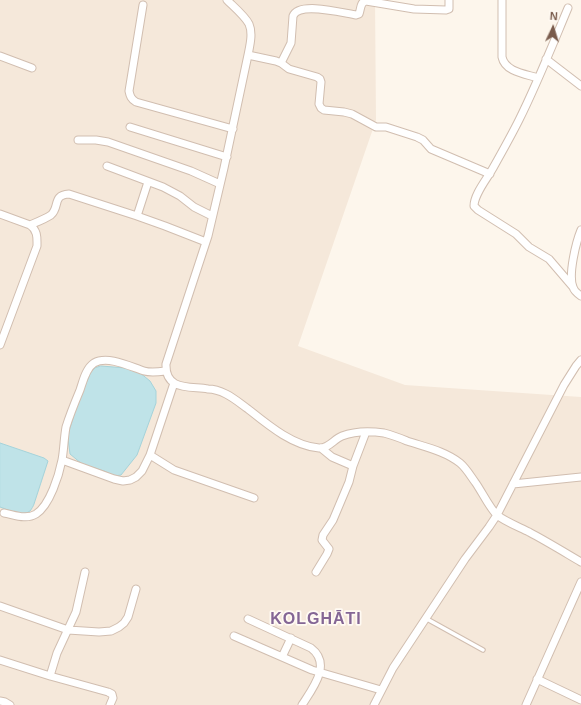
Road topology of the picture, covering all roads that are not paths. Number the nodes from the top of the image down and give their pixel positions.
1 (227, 0) edge
2 (449, 0) edge
3 (502, 0) edge
4 (372, 1) edge
5 (143, 5) dead end
6 (568, 8) dead end
7 (0, 56) edge
8 (248, 56) junction
9 (546, 59) junction
10 (281, 63) junction
11 (32, 68) dead end
12 (538, 78) junction
13 (581, 86) edge
14 (130, 127) dead end
15 (233, 129) junction
16 (78, 140) dead end
17 (227, 157) junction
18 (107, 166) dead end
19 (490, 174) junction
20 (148, 182) junction
21 (220, 184) junction
22 (0, 214) edge
23 (136, 216) junction
24 (212, 216) junction
25 (30, 225) junction
26 (581, 230) edge
27 (206, 242) junction
28 (573, 287) junction
29 (581, 296) edge
30 (0, 345) edge
31 (581, 360) edge
32 (166, 371) junction
33 (174, 383) junction
34 (366, 432) junction
35 (321, 448) junction
36 (150, 455) junction
37 (62, 460) junction
38 (353, 466) junction
39 (581, 476) edge
40 (512, 484) junction
41 (254, 498) dead end
42 (4, 513) dead end
43 (497, 515) junction
44 (581, 562) edge
45 (85, 572) dead end
46 (316, 572) dead end
47 (581, 582) edge
48 (136, 589) dead end
49 (0, 606) edge
50 (248, 619) dead end
51 (427, 619) junction
52 (68, 630) junction
53 (234, 636) dead end
54 (291, 638) junction
55 (483, 650) dead end
56 (282, 657) junction
57 (0, 660) edge
58 (320, 673) junction
59 (50, 676) junction
60 (537, 679) junction
61 (381, 690) junction
62 (581, 700) edge
63 (0, 701) edge
64 (10, 705) edge
65 (110, 705) edge
66 (302, 705) edge
67 (374, 705) edge
68 (526, 705) edge

1 - 8 street
2 - 4 street
3 - 12 street
4 - 10 street
5 - 15 street
6 - 9 street
7 - 11 street
8 - 10 street
8 - 15 street
9 - 12 street
9 - 13 street
10 - 19 street
12 - 19 street
14 - 17 street
15 - 17 street
16 - 21 street
17 - 21 street
18 - 20 street
19 - 28 street
20 - 23 street
20 - 24 street
21 - 24 street
22 - 25 street
23 - 25 street
23 - 27 street
24 - 27 street
25 - 30 street
26 - 28 street
27 - 32 street
28 - 29 street
31 - 40 street
32 - 33 street
32 - 37 street
33 - 35 street
33 - 36 street
34 - 35 street
34 - 38 street
34 - 43 street
35 - 38 street
36 - 37 street
36 - 41 street
37 - 42 street
38 - 46 street
39 - 40 street
40 - 43 street
43 - 44 street
43 - 51 street
45 - 52 street
47 - 60 street
48 - 52 street
49 - 52 street
50 - 54 street
51 - 55 lane
51 - 61 street
52 - 59 street
53 - 56 street
54 - 56 street
54 - 58 street
56 - 58 street
57 - 59 street
58 - 61 street
58 - 66 street
59 - 65 street
60 - 62 street
60 - 68 street
61 - 67 street
63 - 64 street

